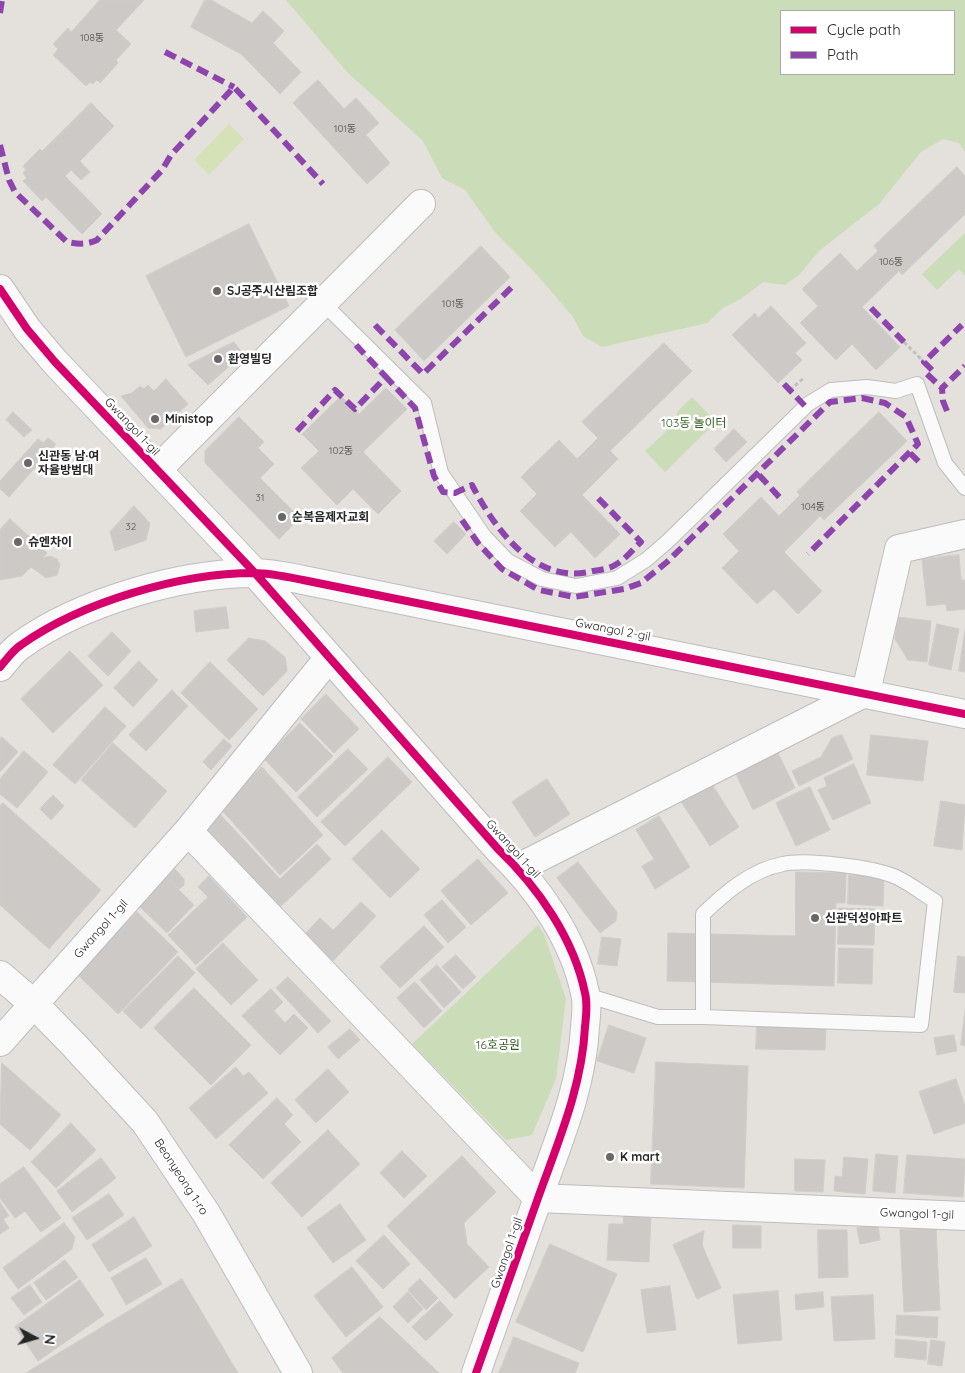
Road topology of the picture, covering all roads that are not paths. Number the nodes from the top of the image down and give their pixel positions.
1 (421, 204) dead end
2 (0, 289) edge
3 (324, 304) junction
4 (157, 470) junction
5 (965, 488) edge
6 (965, 534) edge
7 (255, 573) junction
8 (328, 659) junction
9 (0, 667) edge
10 (866, 692) junction
11 (965, 714) edge
12 (188, 831) junction
13 (518, 868) junction
14 (0, 975) edge
15 (586, 995) junction
16 (34, 1004) junction
17 (703, 1016) junction
18 (0, 1042) edge
19 (538, 1198) junction
20 (965, 1216) edge
21 (298, 1373) edge
22 (476, 1373) edge

1 - 3 street, Gwangol 1-gil
2 - 4 street, Gwangol 1-gil
3 - 4 street, Gwangol 1-gil
3 - 5 lane
4 - 7 street, Gwangol 1-gil
6 - 10 street
7 - 8 street, Gwangol 1-gil
7 - 9 street
7 - 10 street, Gwangol 2-gil
8 - 12 street, Gwangol 1-gil
8 - 13 street, Gwangol 1-gil
10 - 11 street, Gwangol 2-gil
10 - 13 street, Gwangol 1-gil
12 - 16 street, Gwangol 1-gil
12 - 19 street
13 - 15 street, Gwangol 1-gil
14 - 16 street, Beonyeong 1-ro
15 - 17 lane
15 - 19 street, Gwangol 1-gil
16 - 18 street
16 - 21 street, Beonyeong 1-ro
17 - 17 lane
19 - 20 street, Gwangol 1-gil
19 - 22 street, Gwangol 1-gil

